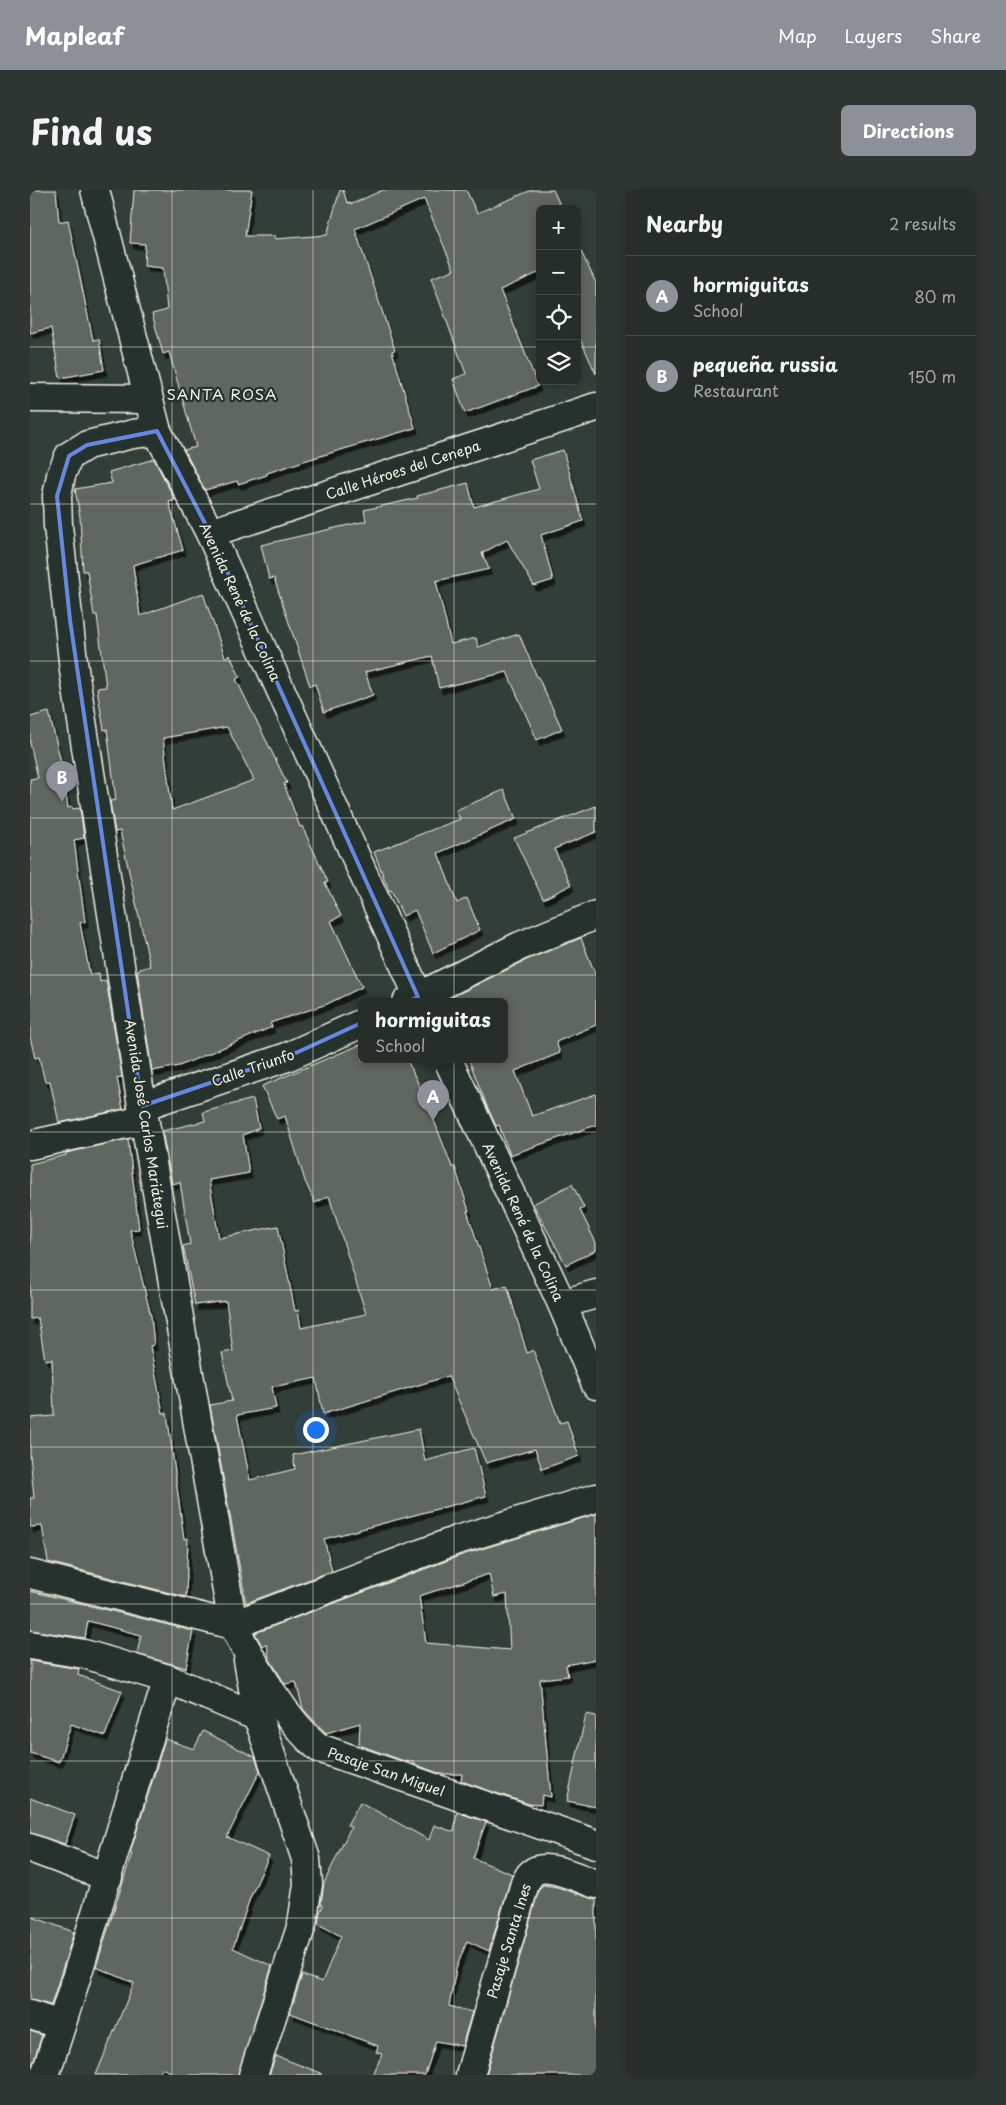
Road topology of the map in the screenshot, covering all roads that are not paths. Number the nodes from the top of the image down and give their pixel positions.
1 (95, 190) edge
2 (30, 398) edge
3 (148, 399) junction
4 (596, 407) edge
5 (157, 431) junction
6 (210, 533) junction
7 (596, 915) edge
8 (414, 998) edge
9 (421, 998) edge
10 (358, 1025) edge
11 (449, 1063) edge
12 (143, 1113) junction
13 (30, 1145) edge
14 (596, 1294) edge
15 (562, 1304) junction
16 (596, 1385) edge
17 (596, 1498) edge
18 (30, 1574) edge
19 (233, 1625) junction
20 (30, 1645) edge
21 (246, 1652) junction
22 (168, 1679) junction
23 (258, 1716) junction
24 (596, 1844) edge
25 (30, 1848) edge
26 (108, 1877) junction
27 (596, 1884) edge
28 (30, 2015) edge
29 (62, 2025) junction
30 (45, 2075) edge
31 (253, 2075) edge
32 (470, 2075) edge

1 - 3 street, Avenida René de la Colina
2 - 3 street
3 - 5 street, Avenida René de la Colina
4 - 6 street, Calle Héroes del Cenepa
5 - 6 street, Avenida René de la Colina
5 - 12 street, Avenida José Carlos Mariátegui
6 - 8 street, Avenida René de la Colina
7 - 9 street
10 - 12 street, Calle Triunfo
11 - 15 street, Avenida René de la Colina
12 - 13 street, Calle Triunfo
12 - 19 street, Avenida José Carlos Mariátegui
14 - 15 street
15 - 16 street, Avenida René de la Colina
17 - 19 street
18 - 19 street
19 - 21 street, Pasaje San Miguel
20 - 22 street
21 - 23 street
21 - 24 street, Pasaje San Miguel
22 - 23 street
22 - 26 street
23 - 31 street
25 - 26 street
26 - 29 street
27 - 32 street, Pasaje Santa Ines
28 - 29 street
29 - 30 street

